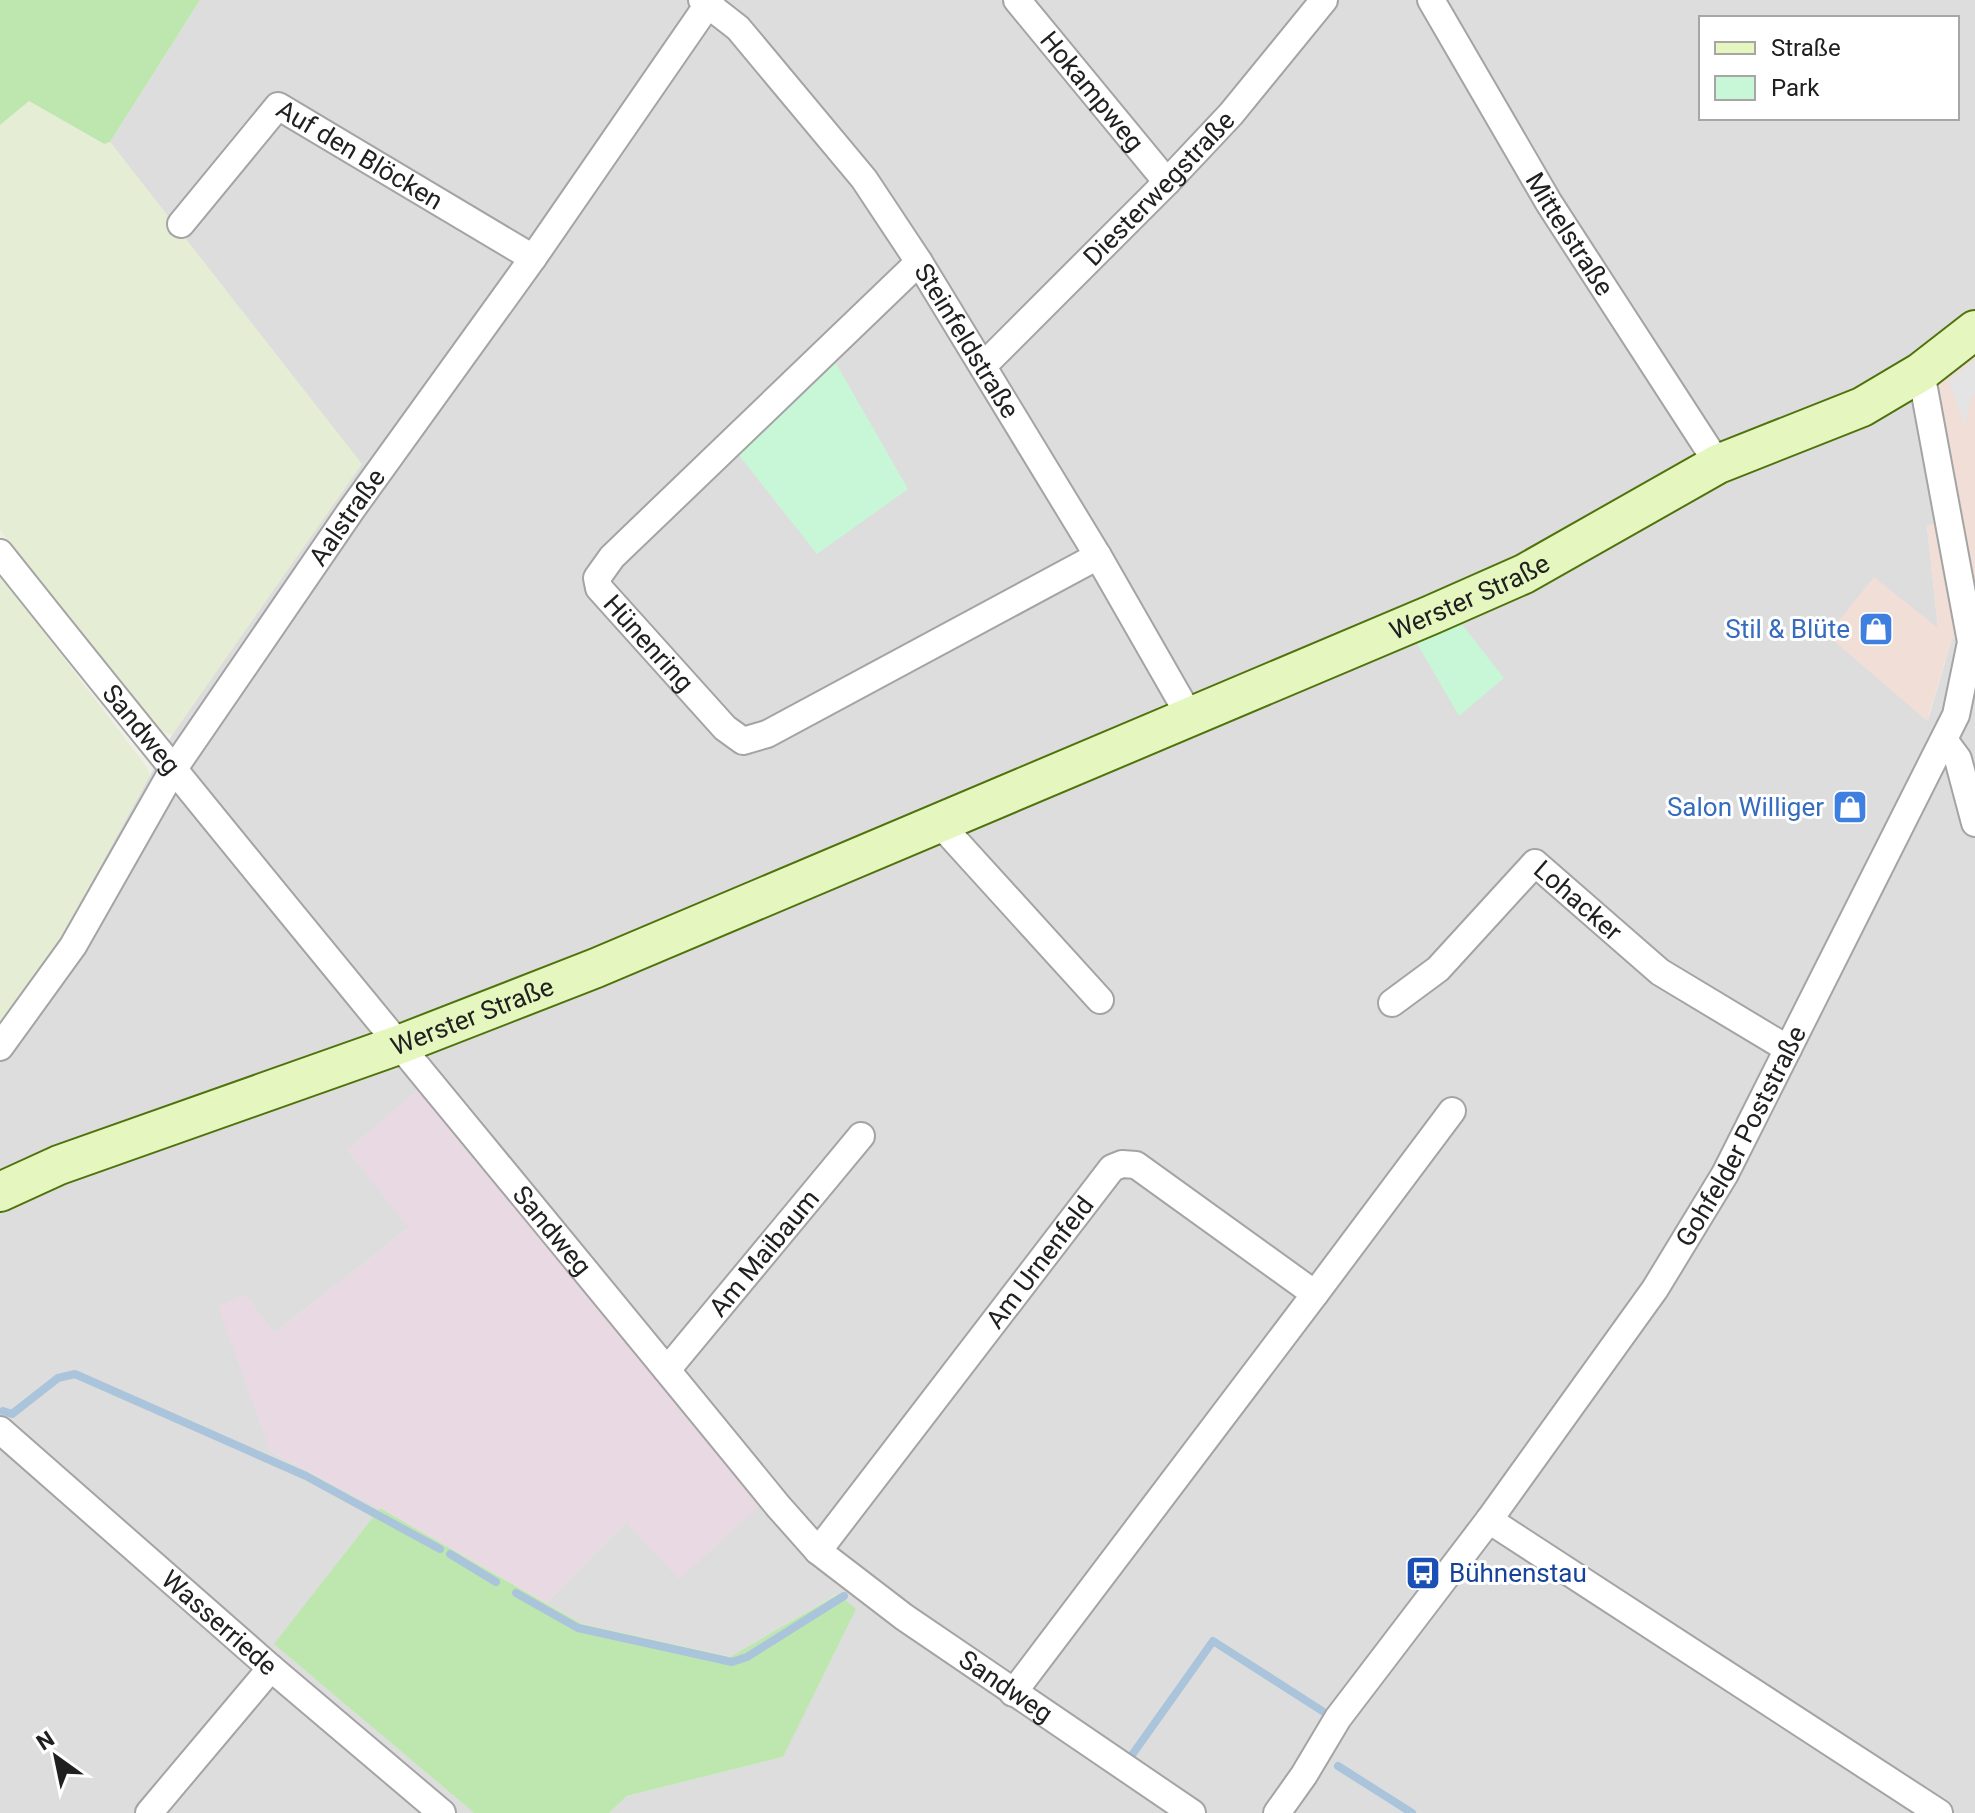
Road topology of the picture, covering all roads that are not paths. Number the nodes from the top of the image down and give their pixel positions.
1 (1017, 0) edge
2 (1324, 0) edge
3 (1431, 0) edge
4 (707, 1) edge
5 (1167, 182) junction
6 (181, 224) dead end
7 (533, 258) junction
8 (919, 262) junction
9 (1975, 330) edge
10 (983, 366) junction
11 (1921, 372) junction
12 (1718, 464) junction
13 (0, 553) edge
14 (1098, 556) junction
15 (1973, 642) edge
16 (1189, 715) junction
17 (1944, 740) junction
18 (173, 770) junction
19 (1975, 823) edge
20 (940, 824) junction
21 (1100, 1000) dead end
22 (1392, 1003) dead end
23 (401, 1044) junction
24 (0, 1047) edge
25 (1788, 1049) junction
26 (1452, 1111) dead end
27 (861, 1136) dead end
28 (0, 1192) edge
29 (1315, 1294) junction
30 (667, 1370) junction
31 (0, 1430) edge
32 (1489, 1520) junction
33 (818, 1551) junction
34 (271, 1668) junction
35 (1013, 1693) junction
36 (149, 1813) edge
37 (442, 1813) edge
38 (1192, 1813) edge
39 (1277, 1813) edge
40 (1939, 1813) edge

1 - 5 street, Hokampweg
2 - 5 street, Diesterwegstraße
3 - 12 street, Mittelstraße
4 - 7 street, Aalstraße
4 - 8 street, Steinfeldstraße
5 - 10 street, Diesterwegstraße
6 - 7 street, Auf den Blöcken
7 - 18 street, Aalstraße
8 - 10 street, Steinfeldstraße
8 - 14 street, Hünenring
9 - 11 main road, Werster Straße
10 - 14 street, Steinfeldstraße
11 - 12 main road, Werster Straße
11 - 15 street, Gohfelder Poststraße
12 - 16 main road, Werster Straße
13 - 18 street, Sandweg
14 - 16 street, Steinfeldstraße
15 - 17 street, Gohfelder Poststraße
16 - 20 main road, Werster Straße
17 - 19 street
17 - 25 street, Gohfelder Poststraße
18 - 23 street, Sandweg
18 - 24 street, Aalstraße
20 - 21 street
20 - 23 main road, Werster Straße
22 - 25 street, Lohacker
23 - 28 main road, Werster Straße
23 - 30 street, Sandweg
25 - 32 street, Gohfelder Poststraße
26 - 29 street
27 - 30 street, Am Maibaum
29 - 33 street, Am Urnenfeld
29 - 35 street
30 - 33 street, Sandweg
31 - 34 street, Wasserriede
32 - 39 street, Gohfelder Poststraße
32 - 40 street
33 - 35 street, Sandweg
34 - 36 street
34 - 37 street, Wasserriede
35 - 38 street, Sandweg

